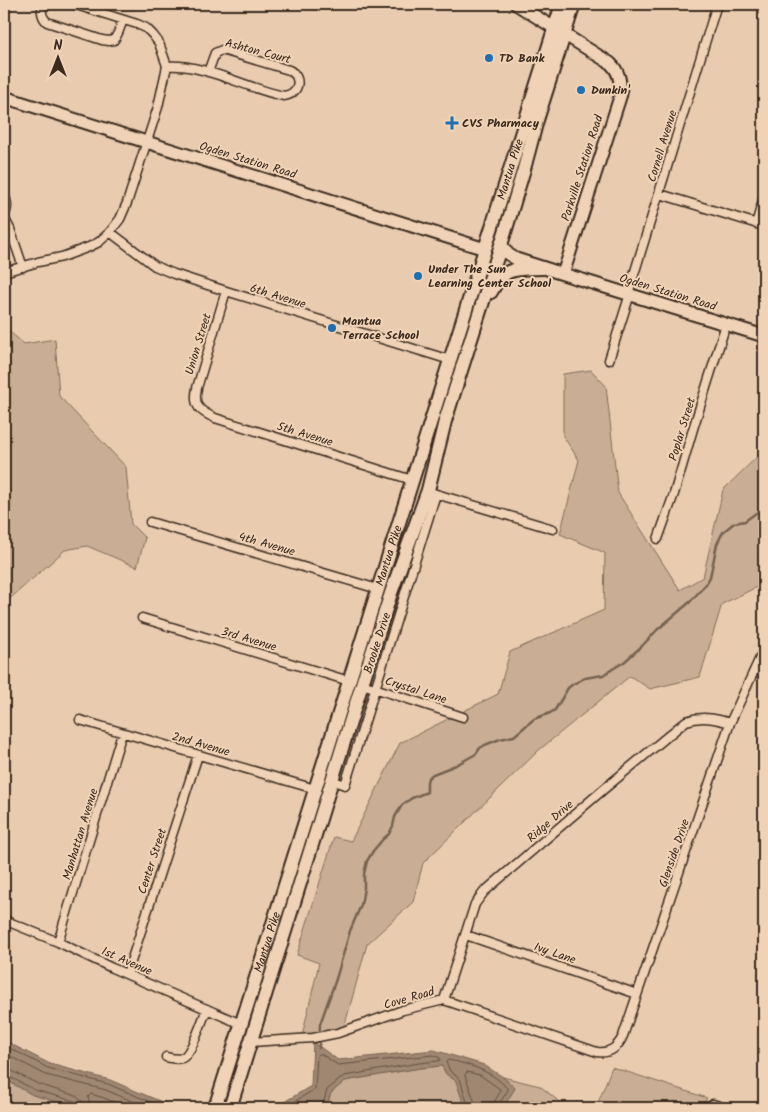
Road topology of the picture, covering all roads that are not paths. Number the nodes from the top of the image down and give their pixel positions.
1 (44, 4) edge
2 (73, 4) edge
3 (516, 4) edge
4 (562, 4) edge
5 (574, 4) edge
6 (717, 4) edge
7 (123, 20) junction
8 (559, 31) junction
9 (167, 66) junction
10 (208, 72) junction
11 (4, 97) edge
12 (146, 142) junction
13 (660, 194) junction
14 (4, 196) edge
15 (764, 197) edge
16 (4, 216) edge
17 (760, 225) edge
18 (110, 232) junction
19 (501, 244) junction
20 (485, 249) junction
21 (23, 267) junction
22 (542, 268) junction
23 (4, 272) edge
24 (563, 274) junction
25 (226, 291) junction
26 (629, 294) junction
27 (726, 324) junction
28 (764, 336) edge
29 (450, 360) junction
30 (609, 360) dead end
31 (196, 404) joint
32 (446, 421) junction
33 (412, 480) junction
34 (432, 492) junction
35 (150, 522) dead end
36 (553, 530) dead end
37 (658, 539) dead end
38 (378, 589) junction
39 (142, 618) dead end
40 (764, 650) edge
41 (362, 684) junction
42 (463, 717) dead end
43 (80, 720) dead end
44 (730, 723) junction
45 (122, 733) junction
46 (198, 755) junction
47 (315, 789) junction
48 (4, 920) edge
49 (466, 935) junction
50 (58, 942) junction
51 (127, 974) junction
52 (637, 994) junction
53 (444, 1000) junction
54 (207, 1009) junction
55 (242, 1024) junction
56 (251, 1042) junction
57 (597, 1052) joint
58 (166, 1057) dead end
59 (713, 1104) dead end
60 (216, 1106) edge
61 (230, 1108) edge
62 (725, 1108) edge

1 - 7 street
2 - 7 street
3 - 8 street, Parkville Station Road
4 - 8 main road, Mantua Pike
5 - 8 main road, Mantua Pike
6 - 13 street, Cornell Avenue
7 - 9 street
8 - 19 main road, Mantua Pike
8 - 20 main road, Mantua Pike
8 - 24 street, Parkville Station Road
9 - 10 street, Ashton Court
9 - 12 street
10 - 10 street, Ashton Court
11 - 12 street, Ogden Station Road
12 - 18 street
12 - 20 street, Ogden Station Road
13 - 17 street
13 - 26 street, Cornell Avenue
14 - 16 street
15 - 17 street
16 - 21 street
18 - 21 street
18 - 25 street, 6th Avenue
19 - 22 street, Ogden Station Road
19 - 32 main road, Mantua Pike
20 - 29 main road, Mantua Pike
21 - 23 street
22 - 24 street, Ogden Station Road
22 - 32 main road
24 - 26 street, Ogden Station Road
25 - 29 street, 6th Avenue
25 - 31 street, Union Street
26 - 27 street, Ogden Station Road
26 - 30 street, Cornell Avenue
27 - 28 street, Ogden Station Road
27 - 37 street, Poplar Street
29 - 33 main road, Mantua Pike
31 - 33 street, 5th Avenue
32 - 34 main road, Mantua Pike
33 - 38 main road, Mantua Pike
34 - 36 street
34 - 41 main road, Mantua Pike
35 - 38 street, 4th Avenue
38 - 41 main road, Mantua Pike
39 - 41 street, 3rd Avenue
40 - 44 street, Glenside Drive
41 - 42 street, Crystal Lane
41 - 47 main road, Mantua Pike
41 - 56 main road, Mantua Pike
43 - 45 street, 2nd Avenue
44 - 49 street, Ridge Drive
44 - 52 street, Glenside Drive
45 - 46 street, 2nd Avenue
45 - 50 street, Manhattan Avenue
46 - 47 street, 2nd Avenue
46 - 51 street, Center Street
47 - 55 main road, Mantua Pike
48 - 50 street, 1st Avenue
49 - 52 street, Ivy Lane
49 - 53 street, Ridge Drive
50 - 51 street, 1st Avenue
51 - 54 street, 1st Avenue
52 - 57 street, Glenside Drive
53 - 56 street, Cove Road
53 - 57 street, Cove Road
54 - 55 street, 1st Avenue
54 - 58 street
55 - 60 main road, Mantua Pike
56 - 61 main road, Mantua Pike
59 - 62 street

